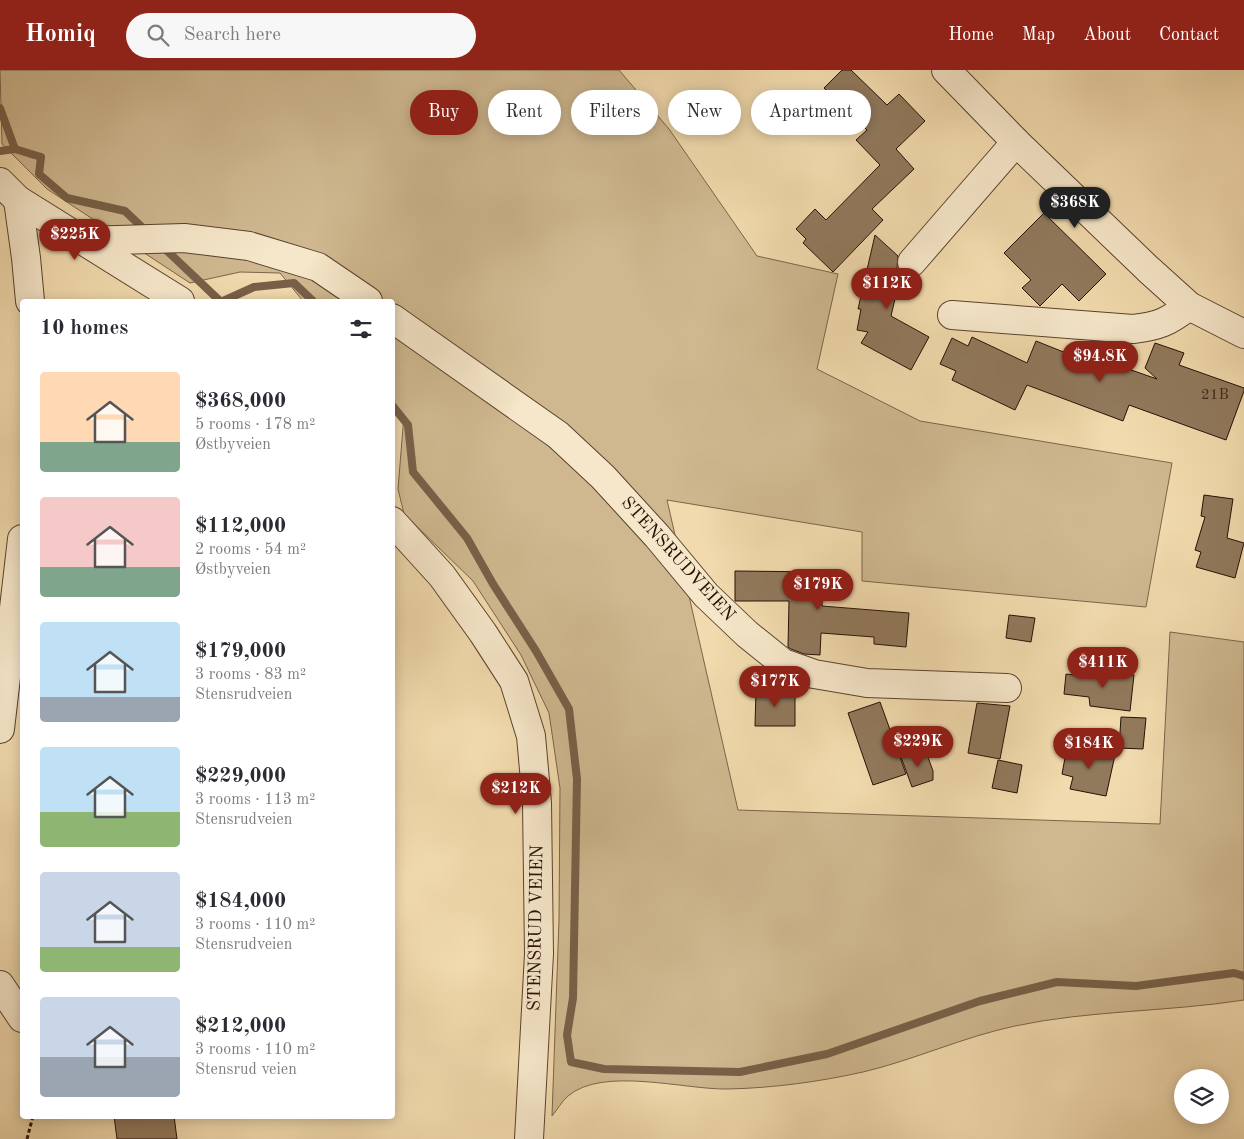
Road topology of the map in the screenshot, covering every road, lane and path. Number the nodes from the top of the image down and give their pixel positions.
1 (946, 70) edge
2 (1016, 142) junction
3 (9, 191) edge
4 (84, 241) junction
5 (912, 262) dead end
6 (30, 299) edge
7 (177, 299) edge
8 (365, 299) edge
9 (1189, 306) junction
10 (952, 315) dead end
11 (395, 320) edge
12 (1244, 334) edge
13 (395, 524) edge
14 (20, 556) edge
15 (1007, 688) dead end
16 (0, 729) edge
17 (0, 985) edge
18 (20, 1015) edge
19 (32, 1119) edge
20 (27, 1139) edge
21 (529, 1139) edge

1 - 2 street
2 - 5 street
2 - 9 street
3 - 4 street
3 - 6 street
4 - 7 street
4 - 8 street
9 - 10 street
9 - 12 street
11 - 15 street, STENSRUDVEIEN
13 - 21 street, STENSRUD VEIEN
14 - 16 street
17 - 18 street
19 - 20 path

